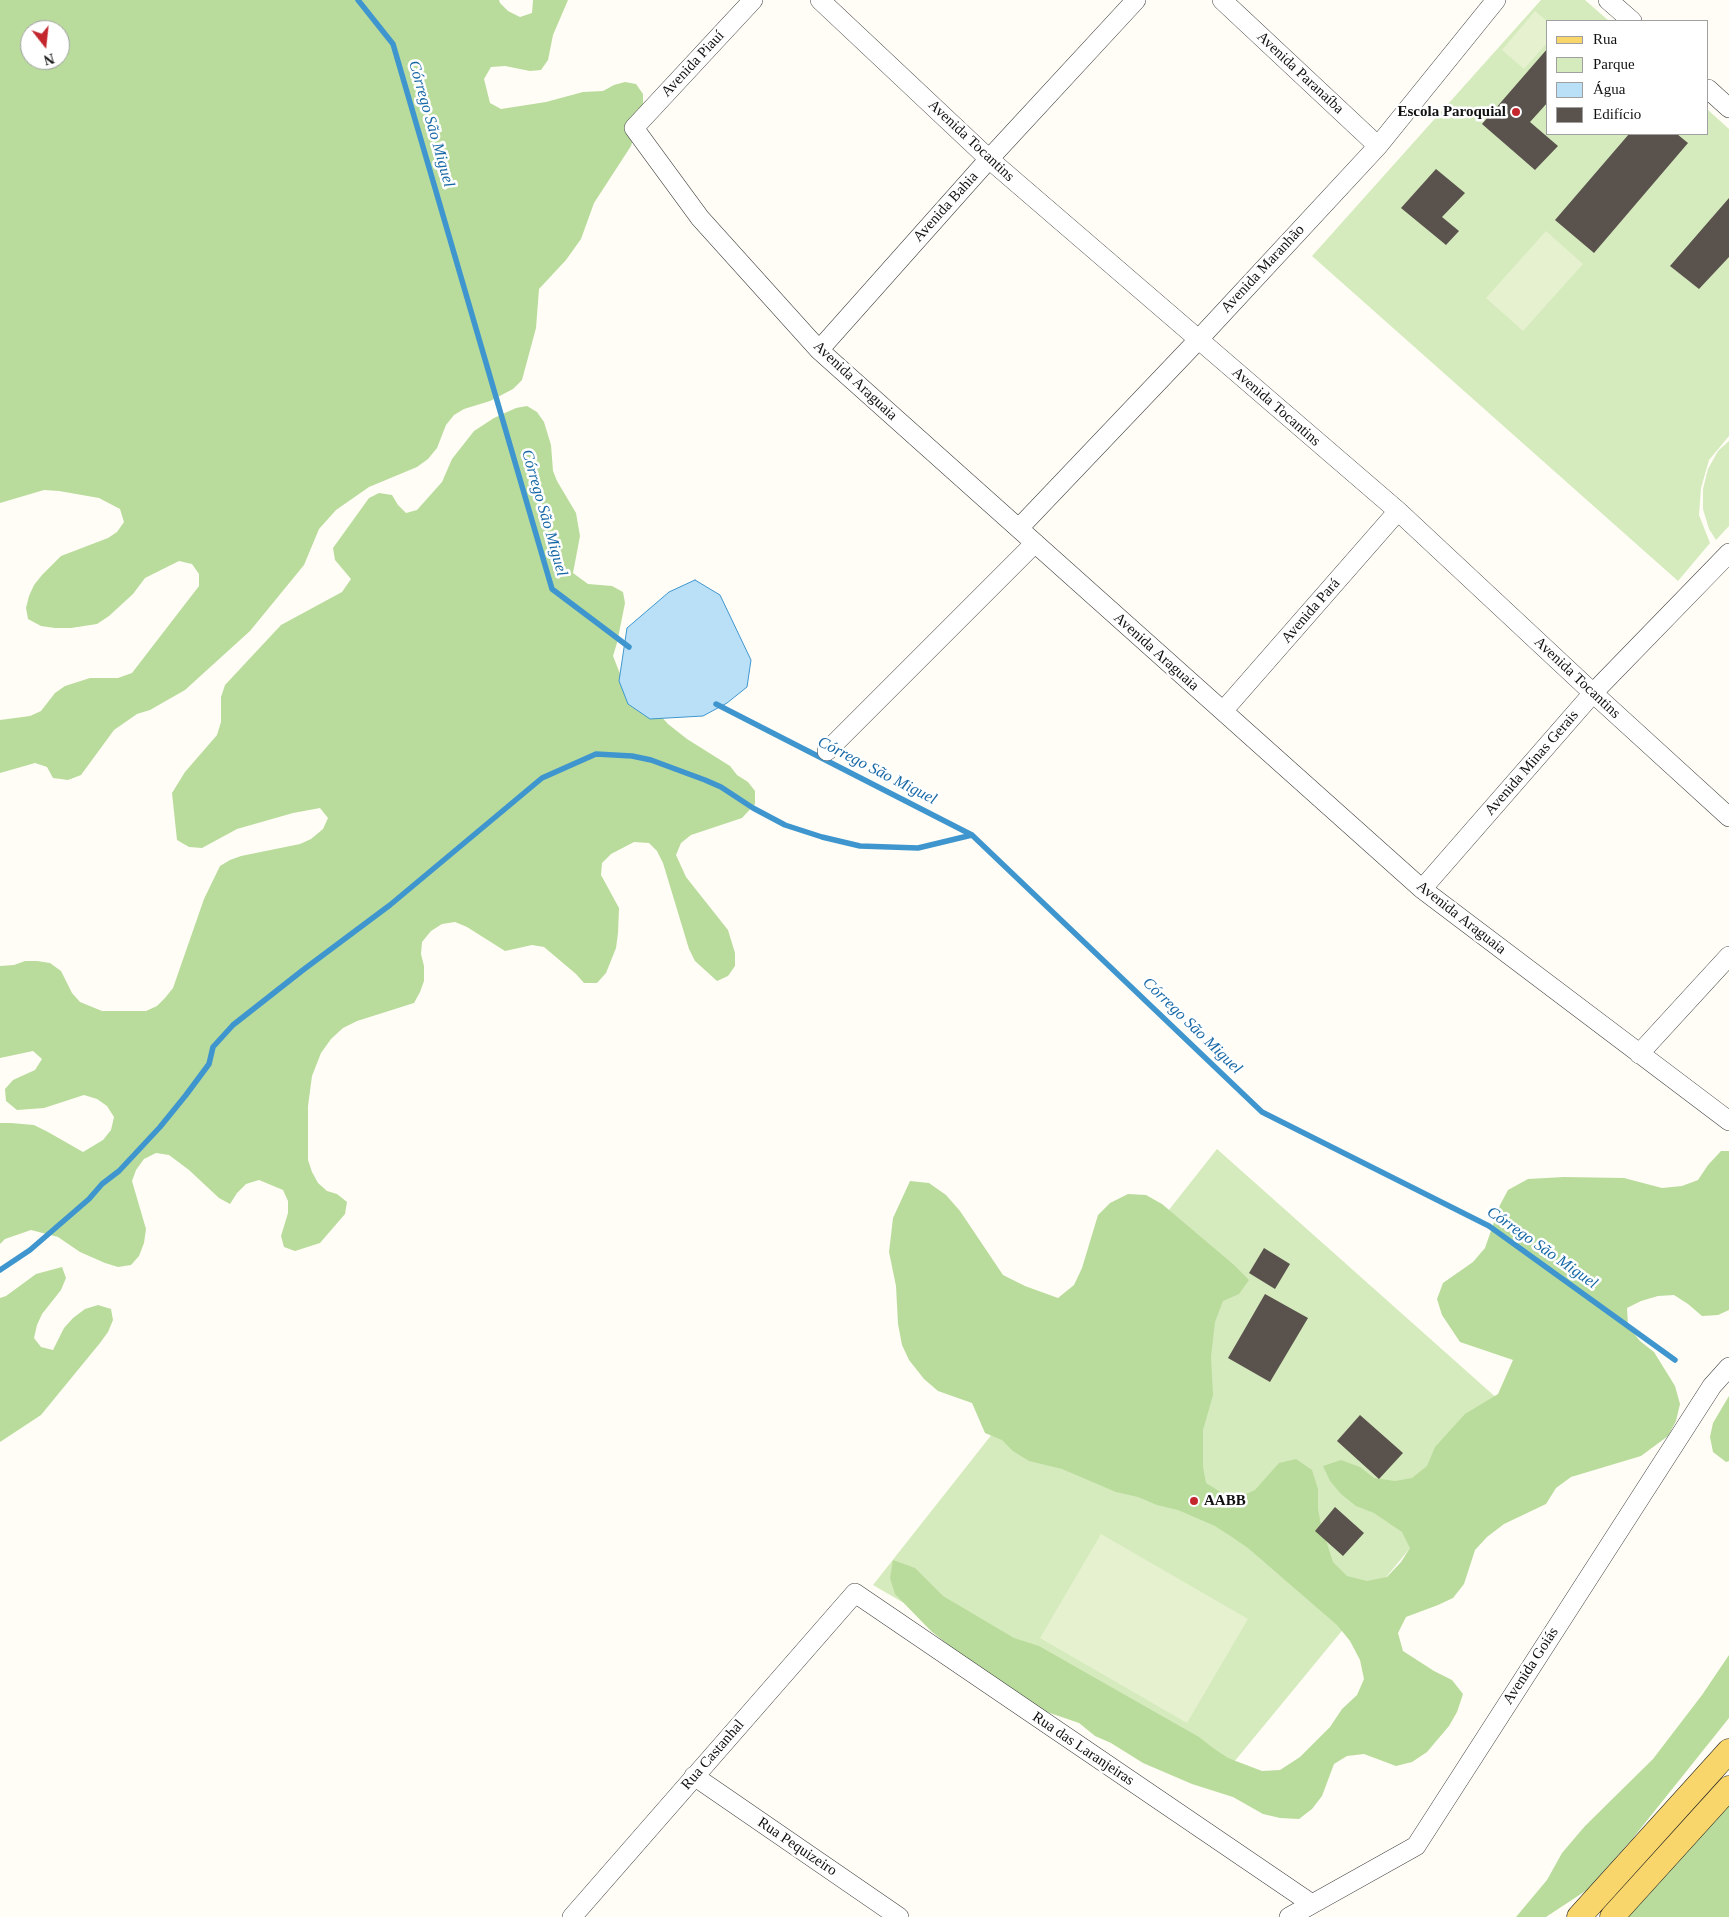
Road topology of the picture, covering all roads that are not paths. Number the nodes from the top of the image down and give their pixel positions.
1 (753, 0) edge
2 (820, 0) edge
3 (1136, 0) edge
4 (1222, 0) edge
5 (1496, 0) edge
6 (1608, 0) edge
7 (1631, 20) edge
8 (1709, 90) edge
9 (1729, 108) edge
10 (634, 128) joint
11 (1378, 146) junction
12 (989, 160) junction
13 (1198, 340) junction
14 (819, 350) junction
15 (1398, 511) junction
16 (1019, 528) junction
17 (1035, 544) junction
18 (1729, 554) edge
19 (1593, 693) junction
20 (1223, 711) junction
21 (827, 751) dead end
22 (1729, 817) edge
23 (1422, 889) junction
24 (1729, 956) edge
25 (1639, 1054) junction
26 (1729, 1121) edge
27 (1729, 1366) edge
28 (855, 1593) joint
29 (1729, 1751) edge
30 (694, 1776) junction
31 (1729, 1788) edge
32 (1312, 1904) junction
33 (572, 1917) edge
34 (899, 1917) edge
35 (1289, 1917) edge
36 (1579, 1917) edge
37 (1612, 1917) edge

1 - 10 street, Avenida Piauí
2 - 12 street, Avenida Tocantins
3 - 12 street, Avenida Bahia
4 - 11 street, Avenida Paranaíba
5 - 11 street, Avenida Maranhão
6 - 7 street
8 - 9 street
10 - 14 street, Avenida Araguaia
11 - 13 street, Avenida Maranhão
12 - 13 street, Avenida Tocantins
12 - 14 street, Avenida Bahia
13 - 15 street, Avenida Tocantins
13 - 16 street, Avenida Maranhão
14 - 16 street, Avenida Araguaia
15 - 19 street, Avenida Tocantins
15 - 20 street, Avenida Pará
16 - 17 street, Avenida Araguaia
17 - 20 street, Avenida Araguaia
17 - 21 street
18 - 19 street, Avenida Minas Gerais
19 - 22 street, Avenida Tocantins
19 - 23 street, Avenida Minas Gerais
20 - 23 street, Avenida Araguaia
23 - 25 street, Avenida Araguaia
24 - 25 street
25 - 26 street, Avenida Araguaia
27 - 32 street, Avenida Goiás
28 - 30 street, Rua Castanhal
28 - 32 street, Rua das Laranjeiras
29 - 36 main road
30 - 33 street, Rua Castanhal
30 - 34 street, Rua Pequizeiro
31 - 37 main road
32 - 35 street, Avenida Goiás

